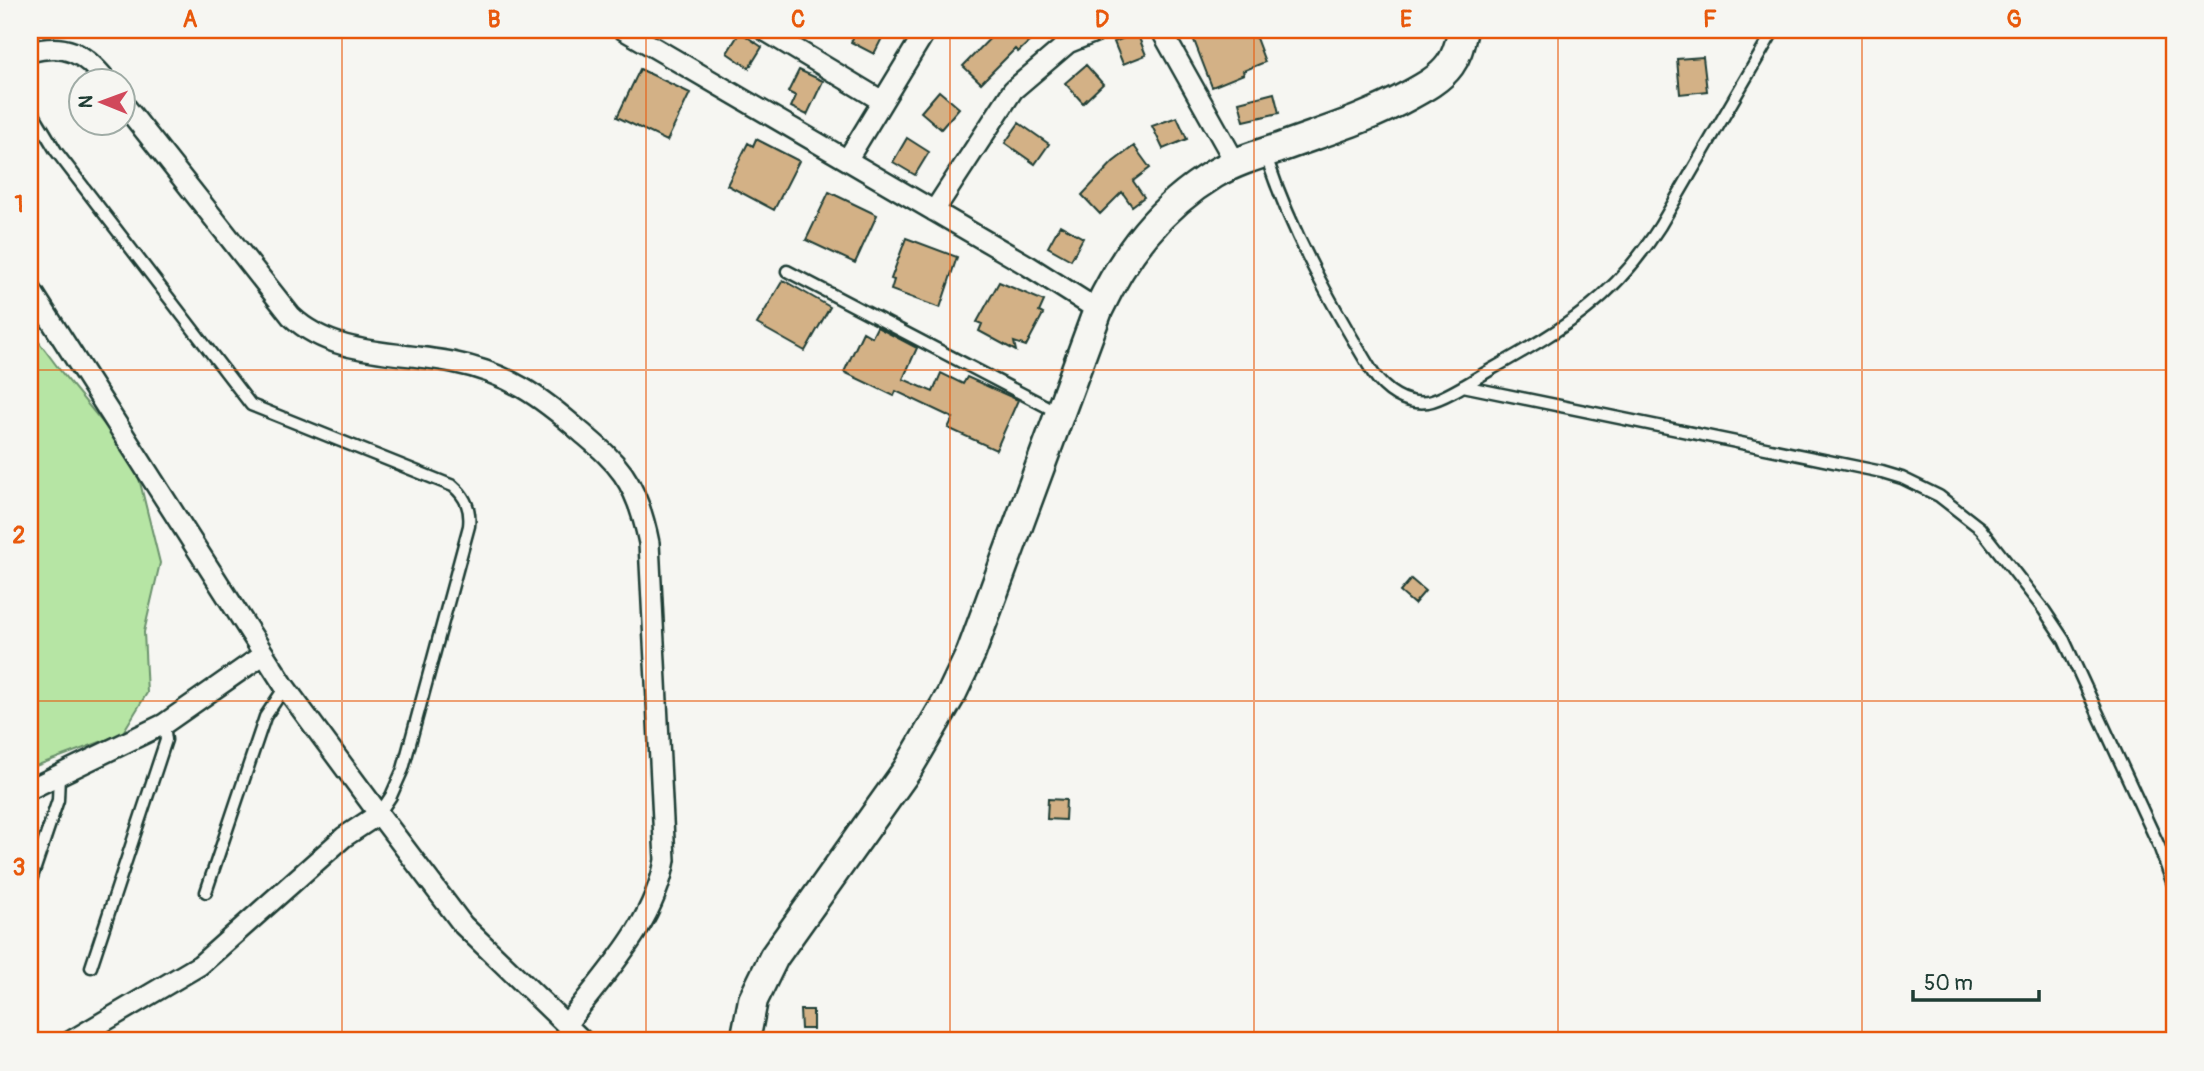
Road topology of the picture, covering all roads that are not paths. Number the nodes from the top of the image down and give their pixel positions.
1 (624, 30) edge
2 (764, 30) edge
3 (926, 30) edge
4 (1161, 30) edge
5 (1463, 30) edge
6 (1774, 30) edge
7 (1089, 32) edge
8 (30, 52) edge
9 (93, 66) edge
10 (883, 101) junction
11 (30, 108) edge
12 (136, 120) edge
13 (1264, 152) junction
14 (846, 160) junction
15 (1235, 162) junction
16 (934, 211) junction
17 (788, 271) dead end
18 (30, 288) edge
19 (1098, 310) junction
20 (1463, 386) junction
21 (1059, 413) junction
22 (264, 654) junction
23 (285, 687) junction
24 (164, 724) junction
25 (59, 775) junction
26 (30, 789) edge
27 (379, 814) junction
28 (30, 883) edge
29 (2174, 887) edge
30 (206, 892) dead end
31 (91, 967) dead end
32 (566, 1025) junction
33 (71, 1041) edge
34 (583, 1041) edge
35 (745, 1041) edge

1 - 14 street
2 - 10 street
3 - 10 street
4 - 15 street
5 - 13 street
6 - 20 lane
7 - 16 street
8 - 9 street
10 - 14 street
11 - 27 lane
12 - 32 street
13 - 15 street
13 - 20 lane
14 - 16 street
15 - 19 street
16 - 19 street
17 - 21 lane
18 - 22 street
19 - 21 street
20 - 29 lane
21 - 35 street
22 - 23 street
22 - 24 street
23 - 27 street
23 - 30 lane
24 - 25 street
24 - 31 lane
25 - 26 street
25 - 28 lane
27 - 32 street
27 - 33 street
32 - 34 street

